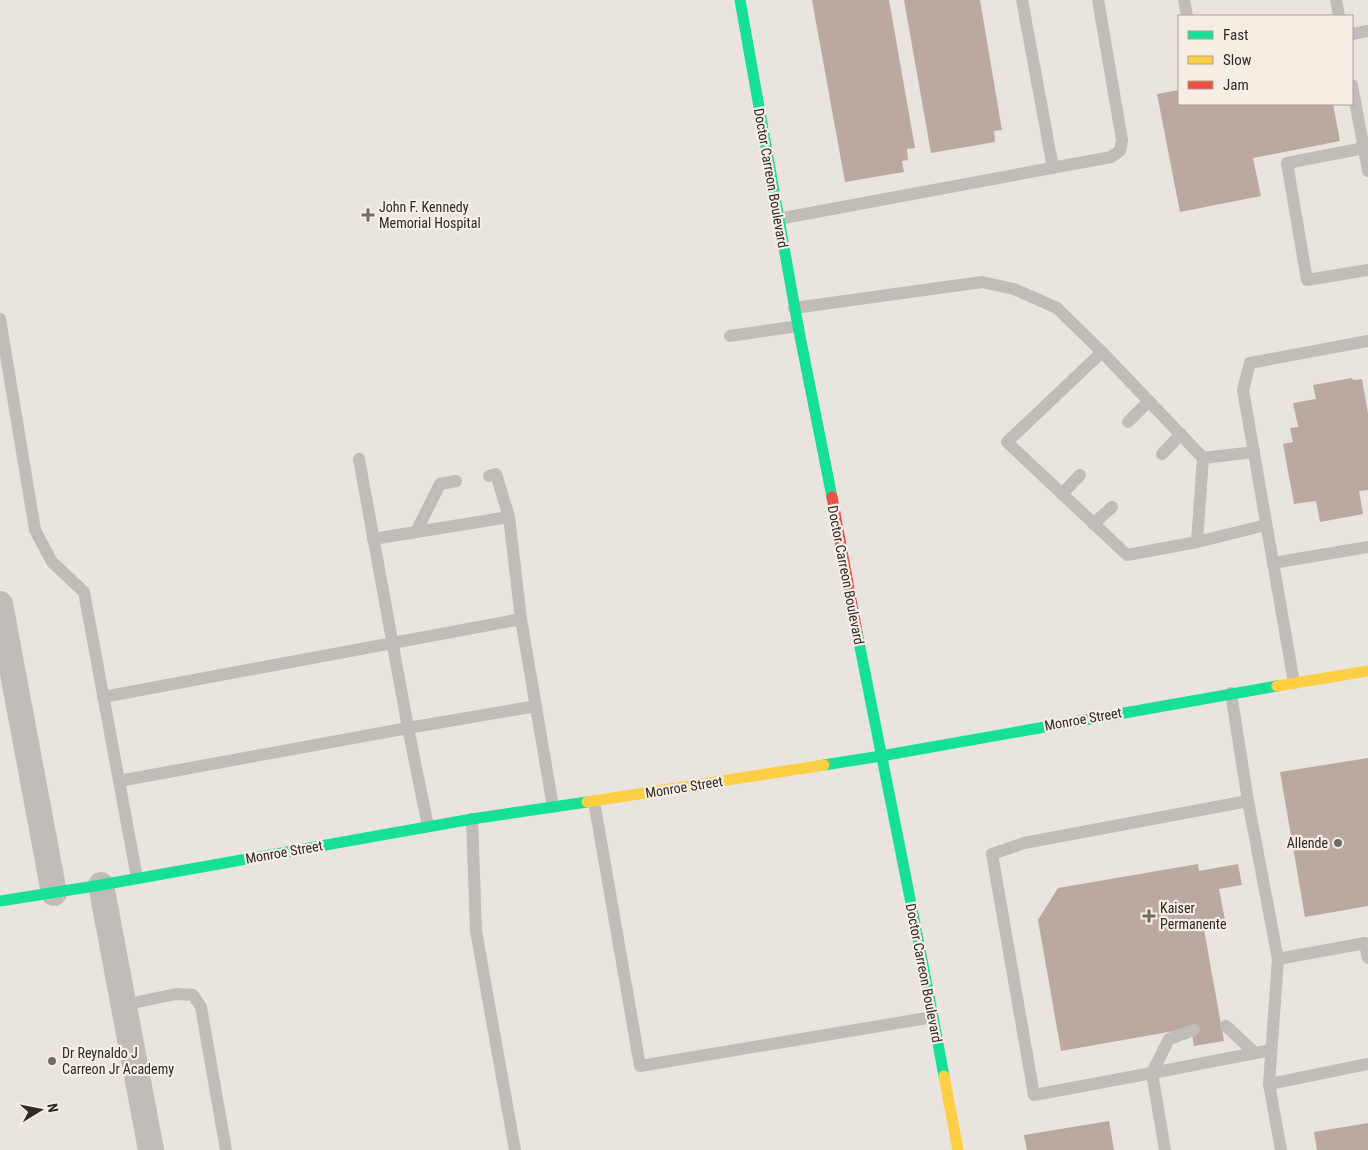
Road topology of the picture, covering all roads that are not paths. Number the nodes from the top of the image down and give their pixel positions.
1 (740, 0) edge
2 (1022, 0) edge
3 (1098, 0) edge
4 (1184, 0) edge
5 (1336, 0) edge
6 (1187, 15) edge
7 (1339, 15) edge
8 (1368, 31) edge
9 (1353, 34) edge
10 (1353, 90) edge
11 (1364, 148) junction
12 (1053, 168) junction
13 (1368, 171) edge
14 (778, 219) junction
15 (1368, 270) edge
16 (794, 308) junction
17 (0, 319) edge
18 (798, 326) junction
19 (730, 336) dead end
20 (1368, 341) edge
21 (1102, 352) junction
22 (1149, 401) junction
23 (1128, 422) dead end
24 (1182, 434) junction
25 (1254, 452) junction
26 (1162, 454) dead end
27 (1203, 458) junction
28 (359, 459) dead end
29 (1080, 475) dead end
30 (489, 476) dead end
31 (456, 481) dead end
32 (1062, 494) junction
33 (1112, 507) dead end
34 (509, 517) junction
35 (1093, 524) junction
36 (1266, 525) junction
37 (416, 532) junction
38 (373, 539) junction
39 (1197, 542) junction
40 (1368, 547) edge
41 (1273, 564) junction
42 (0, 604) edge
43 (522, 618) junction
44 (392, 643) junction
45 (6, 670) edge
46 (1368, 671) edge
47 (1294, 683) junction
48 (1231, 693) junction
49 (103, 697) junction
50 (536, 706) junction
51 (408, 728) junction
52 (881, 756) junction
53 (119, 781) junction
54 (594, 801) junction
55 (1248, 801) junction
56 (552, 808) junction
57 (472, 819) junction
58 (428, 826) junction
59 (137, 878) junction
60 (100, 885) junction
61 (54, 893) junction
62 (0, 901) edge
63 (1368, 958) edge
64 (1278, 959) junction
65 (124, 1005) junction
66 (933, 1018) junction
67 (1226, 1026) dead end
68 (1194, 1030) dead end
69 (1271, 1050) junction
70 (1255, 1053) junction
71 (1368, 1064) edge
72 (1152, 1073) junction
73 (1269, 1084) junction
74 (151, 1150) edge
75 (226, 1150) edge
76 (516, 1150) edge
77 (958, 1150) edge
78 (1165, 1150) edge
79 (1281, 1150) edge

1 - 14 main road, Doctor Carreon Boulevard
2 - 12 lane
3 - 12 lane
4 - 6 lane
5 - 7 lane
8 - 9 lane
10 - 11 lane
11 - 13 lane
11 - 15 lane
12 - 14 lane
14 - 16 main road, Doctor Carreon Boulevard
16 - 18 main road, Doctor Carreon Boulevard
16 - 21 lane
17 - 49 lane
18 - 19 lane
18 - 52 main road, Doctor Carreon Boulevard
20 - 25 lane
21 - 22 lane
21 - 32 lane
22 - 23 lane
22 - 24 lane
24 - 26 lane
24 - 27 lane
25 - 27 lane
25 - 36 lane
27 - 39 lane
28 - 38 lane
29 - 32 lane
30 - 34 lane
31 - 37 lane
32 - 35 lane
33 - 35 lane
34 - 37 lane
34 - 43 lane
35 - 39 lane
36 - 39 lane
36 - 41 lane
37 - 38 lane
38 - 44 lane
40 - 41 lane
41 - 47 lane
42 - 45 street
43 - 44 lane
43 - 50 lane
44 - 49 lane
44 - 51 lane
45 - 61 street
46 - 47 main road, Monroe Street
47 - 48 main road, Monroe Street
48 - 52 main road, Monroe Street
48 - 55 lane
49 - 53 lane
50 - 51 lane
50 - 56 lane
51 - 53 lane
51 - 58 lane
52 - 54 main road, Monroe Street
52 - 66 main road, Doctor Carreon Boulevard
53 - 59 lane
54 - 56 main road, Monroe Street
54 - 66 lane
55 - 64 lane
55 - 72 lane
56 - 57 main road, Monroe Street
57 - 58 main road, Monroe Street
57 - 76 lane
58 - 59 main road, Monroe Street
59 - 60 main road, Monroe Street
60 - 61 main road, Monroe Street
60 - 65 street
61 - 62 main road, Monroe Street
63 - 64 lane
64 - 69 lane
65 - 74 street
65 - 75 lane
66 - 77 main road, Doctor Carreon Boulevard
67 - 70 lane
68 - 72 lane
69 - 70 lane
69 - 73 lane
70 - 72 lane
71 - 73 lane
72 - 78 lane
73 - 79 lane

